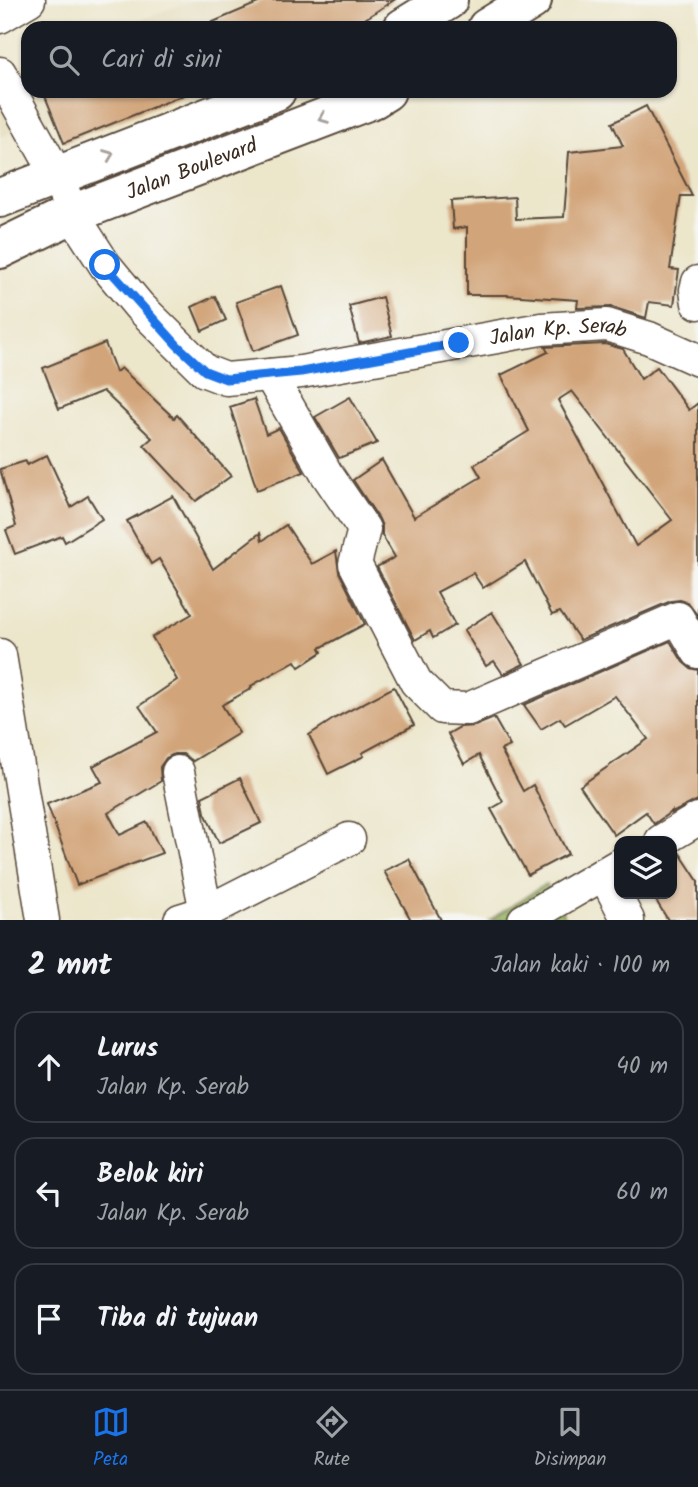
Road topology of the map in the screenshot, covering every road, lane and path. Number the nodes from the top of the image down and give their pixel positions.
1 (29, 0) edge
2 (448, 0) edge
3 (532, 0) edge
4 (0, 17) edge
5 (414, 21) edge
6 (498, 21) edge
7 (0, 73) edge
8 (258, 98) edge
9 (375, 98) edge
10 (57, 176) junction
11 (0, 198) edge
12 (72, 214) junction
13 (0, 249) edge
14 (698, 282) edge
15 (698, 303) edge
16 (698, 360) edge
17 (270, 375) junction
18 (698, 652) edge
19 (0, 655) edge
20 (178, 772) dead end
21 (698, 819) edge
22 (669, 836) edge
23 (349, 839) dead end
24 (612, 870) edge
25 (197, 917) edge
26 (43, 920) edge
27 (524, 920) edge
28 (628, 920) edge

1 - 4 street
2 - 5 main road
3 - 6 main road
7 - 10 street, Jalan Kp. Serab
10 -> 8 main road, Jalan Boulevard
9 -> 12 main road, Jalan Boulevard
10 - 11 main road, Jalan Boulevard
10 - 12 street, Jalan Kp. Serab
12 - 13 main road, Jalan Boulevard
12 - 17 street, Jalan Kp. Serab
14 - 15 street
16 - 17 street, Jalan Kp. Serab
17 - 18 street
19 - 26 street
20 - 25 street
21 - 22 street
23 - 25 street
24 - 27 street
24 - 28 street

